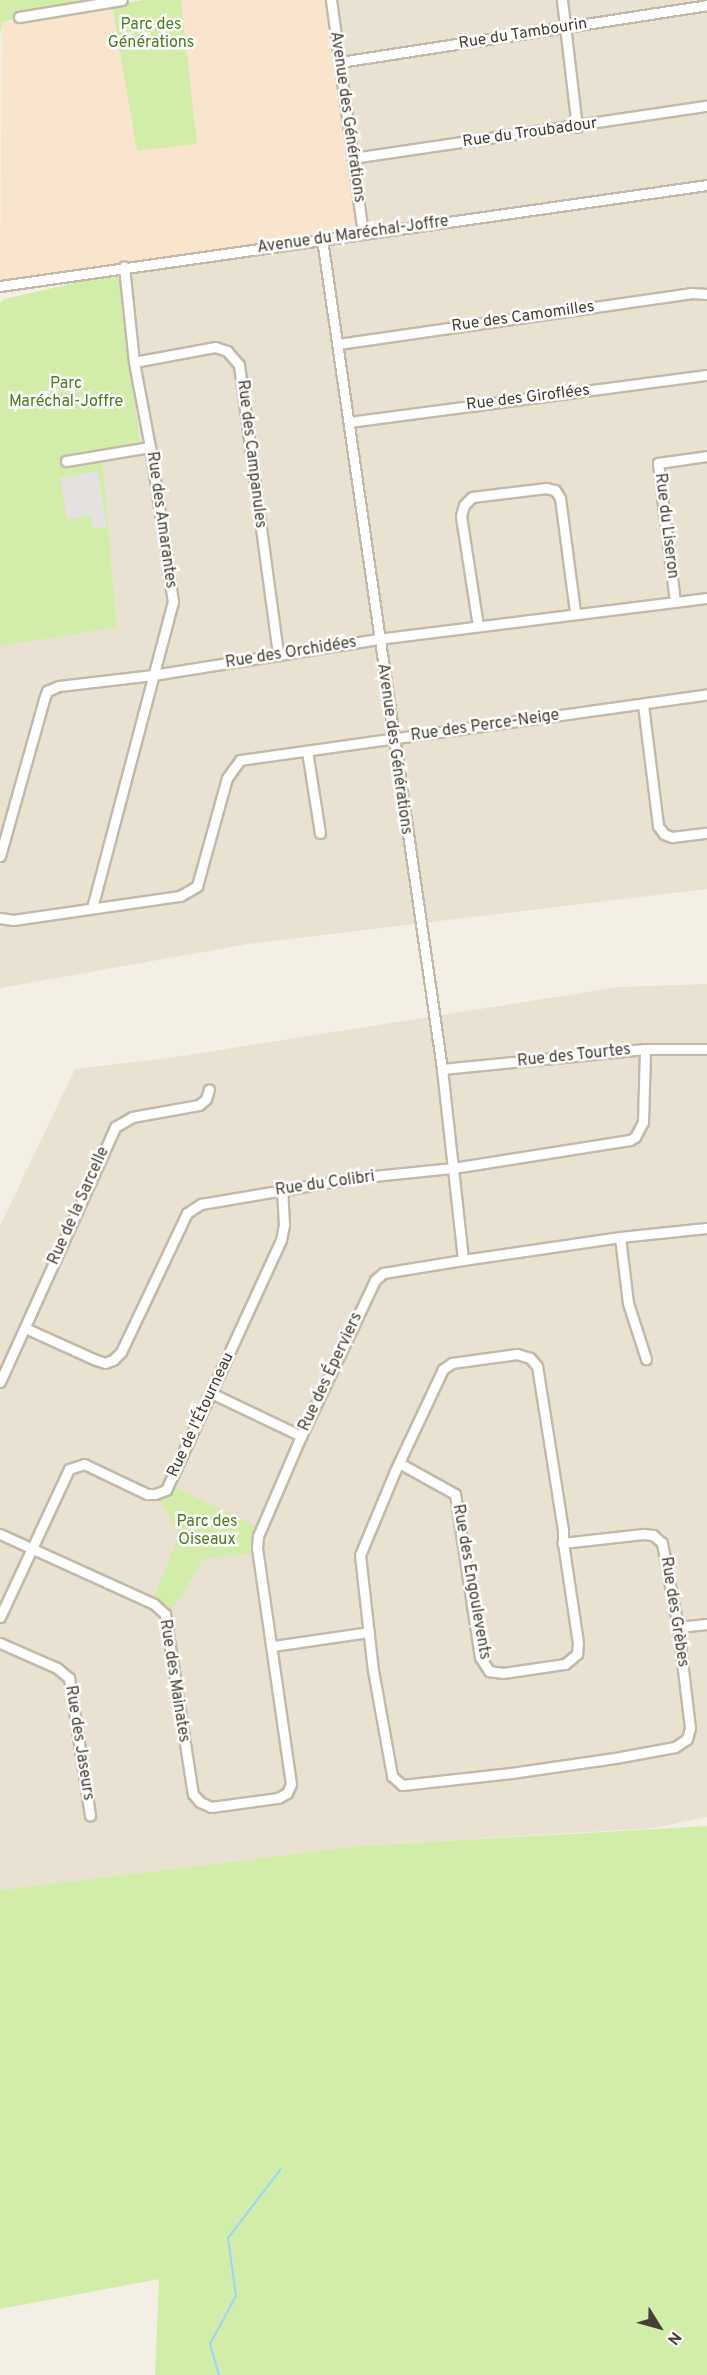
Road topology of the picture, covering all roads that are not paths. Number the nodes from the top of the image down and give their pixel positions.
1 (122, 0) edge
2 (331, 0) edge
3 (562, 0) edge
4 (107, 1) edge
5 (707, 5) edge
6 (19, 17) dead end
7 (566, 27) junction
8 (339, 62) junction
9 (707, 106) edge
10 (577, 127) junction
11 (353, 158) junction
12 (707, 184) edge
13 (363, 233) junction
14 (322, 239) junction
15 (124, 267) junction
16 (0, 286) edge
17 (707, 294) edge
18 (338, 344) junction
19 (134, 362) junction
20 (707, 375) edge
21 (349, 422) junction
22 (150, 447) junction
23 (707, 456) edge
24 (66, 461) dead end
25 (707, 598) edge
26 (675, 602) junction
27 (575, 612) junction
28 (478, 626) junction
29 (378, 639) junction
30 (278, 655) junction
31 (153, 675) junction
32 (707, 694) edge
33 (643, 705) junction
34 (392, 738) junction
35 (308, 751) junction
36 (320, 833) dead end
37 (707, 833) edge
38 (0, 856) edge
39 (92, 908) junction
40 (0, 918) edge
41 (645, 1048) junction
42 (707, 1049) edge
43 (442, 1070) junction
44 (209, 1089) dead end
45 (453, 1168) junction
46 (282, 1190) junction
47 (707, 1228) edge
48 (620, 1237) junction
49 (462, 1260) junction
50 (25, 1328) junction
51 (646, 1359) dead end
52 (0, 1382) edge
53 (211, 1393) junction
54 (301, 1436) junction
55 (399, 1463) junction
56 (0, 1534) edge
57 (563, 1543) junction
58 (32, 1549) junction
59 (0, 1617) edge
60 (707, 1624) edge
61 (678, 1627) junction
62 (369, 1632) junction
63 (0, 1643) edge
64 (273, 1646) junction
65 (287, 1793) joint
66 (90, 1815) dead end

1 - 4 street
2 - 8 street, Avenue des Générations
3 - 7 street
4 - 6 street
5 - 7 street, Rue du Tambourin
7 - 8 street, Rue du Tambourin
7 - 10 street
8 - 11 street, Avenue des Générations
9 - 10 street, Rue du Troubadour
10 - 11 street, Rue du Troubadour
11 - 13 street, Avenue des Générations
12 - 13 street, Avenue du Maréchal-Joffre
13 - 14 street, Avenue du Maréchal-Joffre
14 - 15 street, Avenue du Maréchal-Joffre
14 - 18 street, Avenue des Générations
15 - 16 street, Avenue du Maréchal-Joffre
15 - 19 street, Rue des Amarantes
17 - 18 street, Rue des Camomilles
18 - 21 street, Avenue des Générations
19 - 22 street, Rue des Amarantes
19 - 30 street, Rue des Campanules
20 - 21 street, Rue des Giroflées
21 - 29 street, Avenue des Générations
22 - 24 street
22 - 31 street, Rue des Amarantes
23 - 26 street, Rue du Liseron
25 - 26 street, Rue des Orchidées
26 - 27 street, Rue des Orchidées
27 - 28 street, Rue des Orchidées
27 - 28 street
28 - 29 street, Rue des Orchidées
29 - 30 street, Rue des Orchidées
29 - 34 street, Avenue des Générations
30 - 31 street, Rue des Orchidées
31 - 38 street, Rue des Orchidées
31 - 39 street, Rue des Amarantes
32 - 33 street, Rue des Perce-Neige
33 - 34 street, Rue des Perce-Neige
33 - 37 street
34 - 35 street, Rue des Perce-Neige
34 - 43 street, Avenue des Générations
35 - 36 street
35 - 39 street, Rue des Perce-Neige
39 - 40 street, Rue des Perce-Neige
41 - 42 street, Rue des Tourtes
41 - 43 street, Rue des Tourtes
41 - 45 street, Rue du Colibri
43 - 45 street, Avenue des Générations
44 - 50 street, Rue de la Sarcelle
45 - 46 street, Rue du Colibri
45 - 49 street, Avenue des Générations
46 - 50 street, Rue du Colibri
46 - 53 street, Rue de l'Étourneau
47 - 48 street, Rue des Éperviers
48 - 49 street, Rue des Éperviers
48 - 51 street
49 - 54 street, Rue des Éperviers
50 - 52 street, Rue de la Sarcelle
53 - 54 street
53 - 58 street, Rue de l'Étourneau
54 - 64 street, Rue des Éperviers
55 - 57 street, Rue des Grèbes
55 - 57 street, Rue des Engoulevents
55 - 62 street, Rue des Grèbes
56 - 58 street, Rue des Mainates
57 - 61 street, Rue des Grèbes
58 - 59 street, Rue de l'Étourneau
58 - 65 street, Rue des Mainates
60 - 61 street
61 - 62 street, Rue des Grèbes
62 - 64 street
63 - 66 street, Rue des Jaseurs
64 - 65 street, Rue des Éperviers

